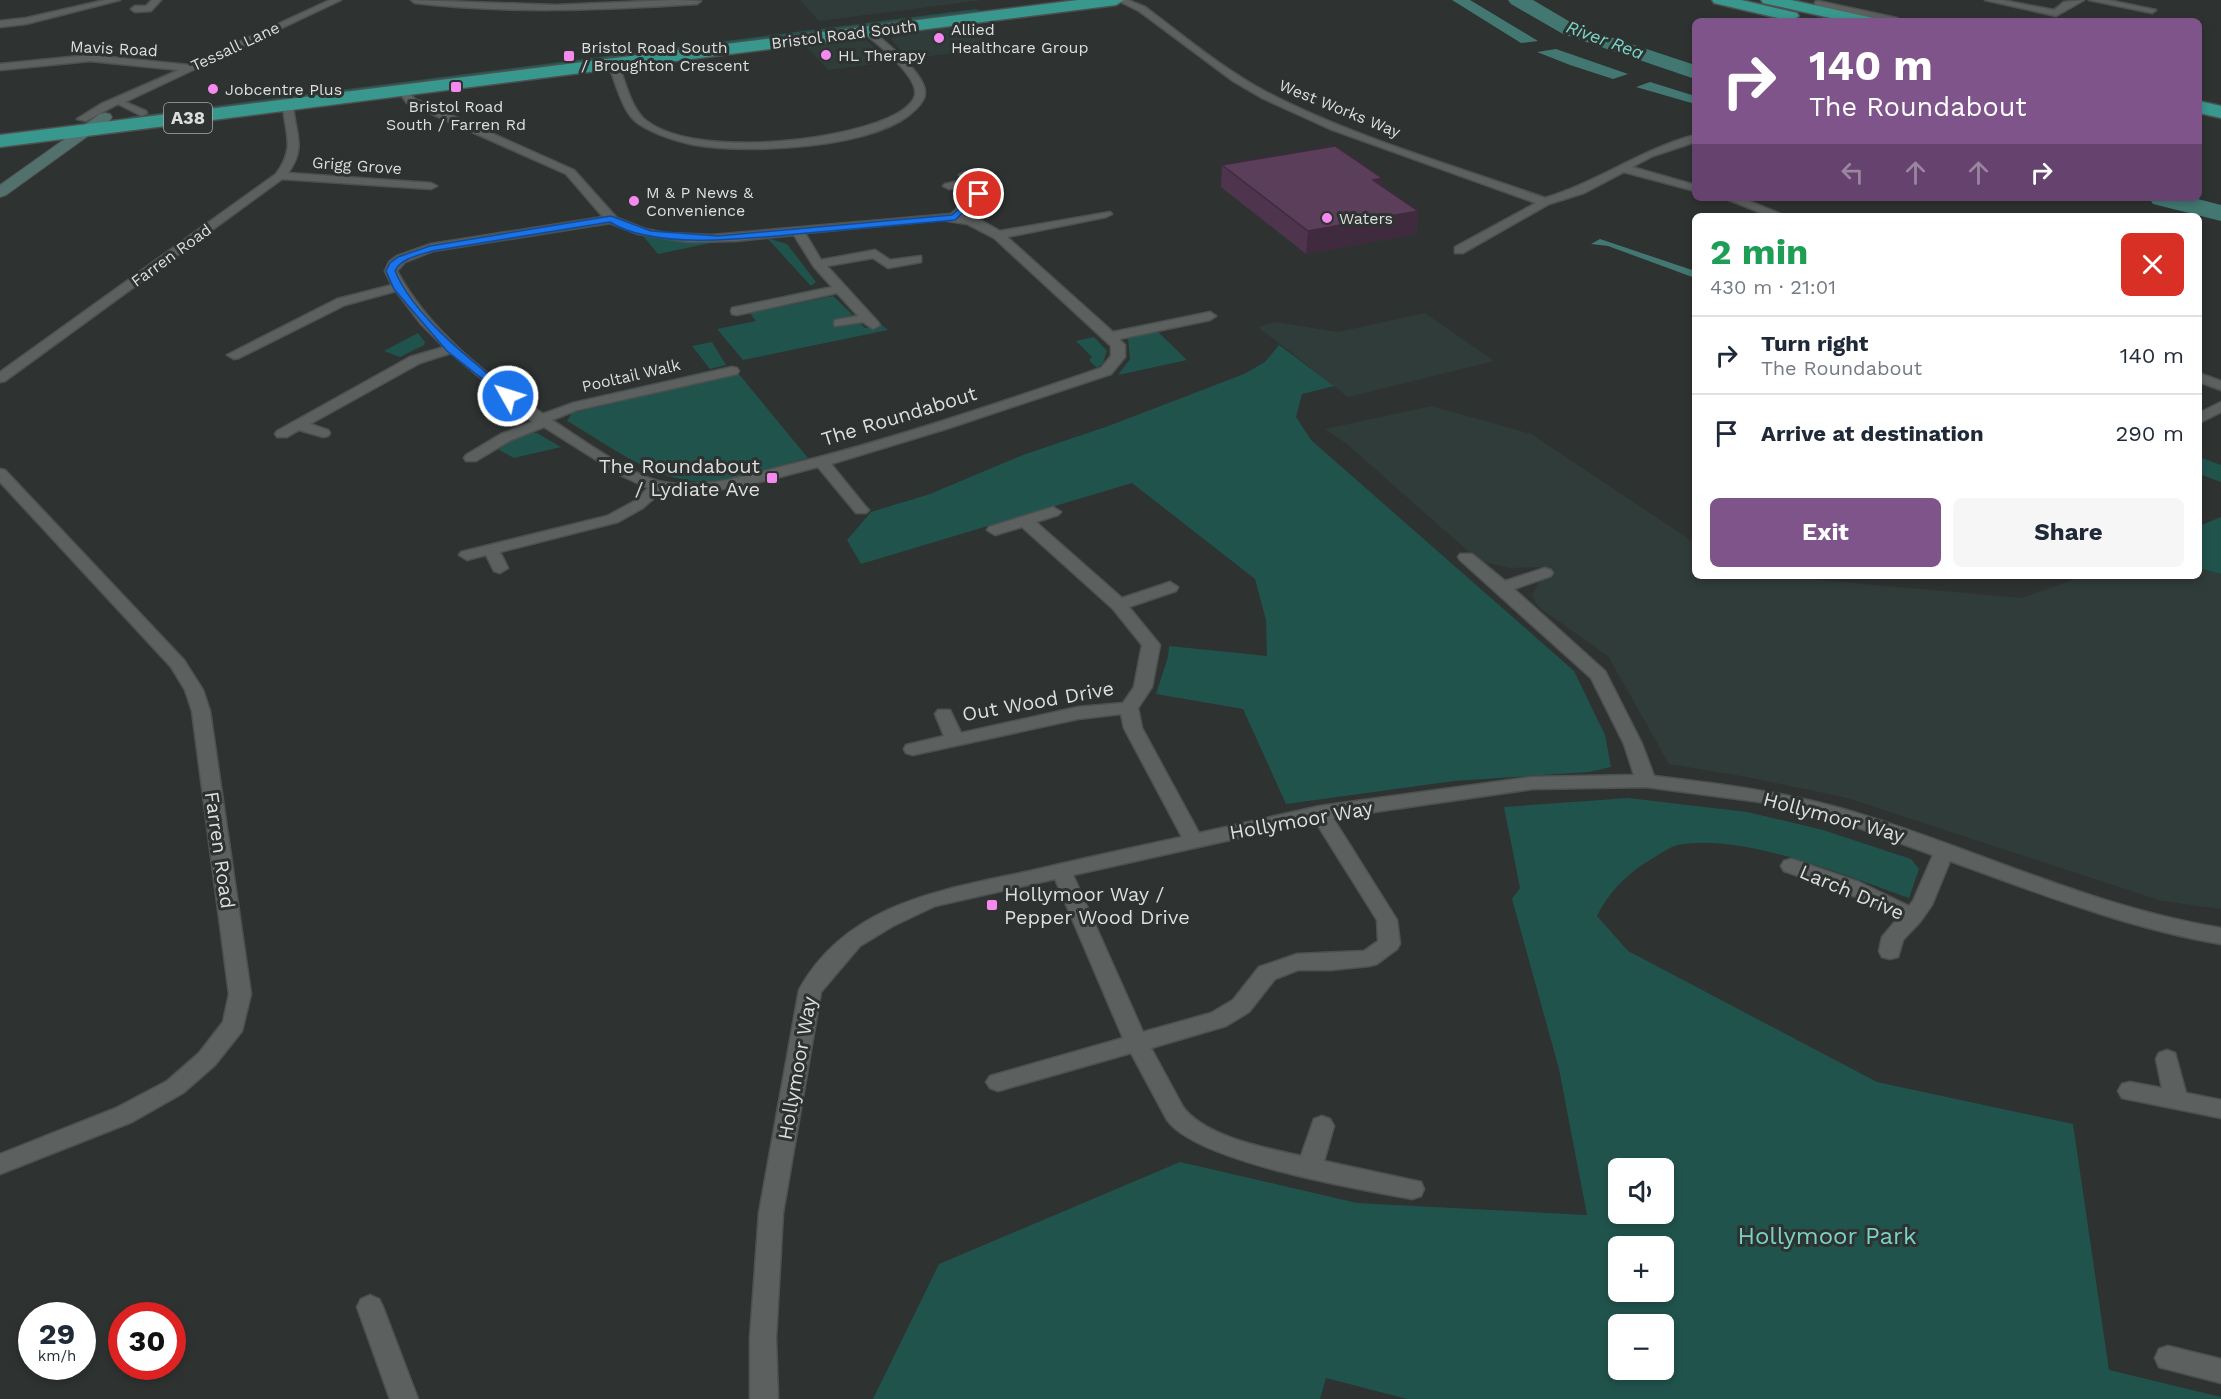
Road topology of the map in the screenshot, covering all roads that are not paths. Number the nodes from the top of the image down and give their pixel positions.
1 (109, 0) edge
2 (157, 0) edge
3 (337, 0) edge
4 (414, 0) edge
5 (1038, 0) edge
6 (1062, 0) edge
7 (1116, 0) edge
8 (1121, 0) edge
9 (1720, 0) edge
10 (1989, 0) edge
11 (2080, 0) edge
12 (2093, 0) edge
13 (697, 1) edge
14 (1874, 2) dead end
15 (1016, 3) junction
16 (1770, 4) edge
17 (1818, 4) dead end
18 (135, 9) dead end
19 (2152, 10) dead end
20 (983, 12) junction
21 (1855, 17) edge
22 (1805, 18) edge
23 (0, 24) edge
24 (867, 31) junction
25 (613, 64) junction
26 (0, 67) edge
27 (190, 68) junction
28 (336, 88) junction
29 (403, 91) junction
30 (135, 94) junction
31 (2202, 96) edge
32 (2221, 100) edge
33 (123, 104) junction
34 (288, 105) junction
35 (2202, 108) edge
36 (2221, 112) edge
37 (142, 113) junction
38 (105, 117) junction
39 (79, 127) junction
40 (4, 136) edge
41 (1692, 139) edge
42 (38, 152) junction
43 (1622, 168) junction
44 (280, 176) junction
45 (0, 178) edge
46 (431, 186) dead end
47 (949, 186) dead end
48 (1692, 188) edge
49 (0, 192) edge
50 (1737, 201) edge
51 (1545, 202) junction
52 (1766, 213) edge
53 (1106, 214) dead end
54 (955, 217) junction
55 (611, 219) junction
56 (798, 231) junction
57 (998, 236) junction
58 (1459, 250) dead end
59 (917, 259) dead end
60 (818, 264) junction
61 (398, 287) junction
62 (840, 289) junction
63 (738, 311) dead end
64 (1210, 316) dead end
65 (840, 323) dead end
66 (1110, 336) junction
67 (451, 349) junction
68 (234, 355) dead end
69 (732, 370) dead end
70 (0, 378) edge
71 (2202, 378) edge
72 (2221, 386) edge
73 (2221, 406) edge
74 (2202, 417) edge
75 (541, 421) junction
76 (298, 425) junction
77 (323, 433) dead end
78 (282, 434) dead end
79 (500, 456) dead end
80 (822, 462) junction
81 (0, 473) edge
82 (658, 486) junction
83 (861, 510) dead end
84 (1053, 512) dead end
85 (1026, 522) junction
86 (995, 530) dead end
87 (491, 549) junction
88 (467, 555) dead end
89 (1466, 557) dead end
90 (500, 568) dead end
91 (1545, 573) dead end
92 (1170, 587) dead end
93 (1503, 587) junction
94 (1119, 605) junction
95 (1129, 708) junction
96 (944, 714) dead end
97 (954, 739) junction
98 (913, 749) dead end
99 (1646, 781) junction
100 (1320, 813) junction
101 (1193, 840) junction
102 (1945, 850) junction
103 (1791, 866) dead end
104 (1062, 872) junction
105 (1913, 917) junction
106 (2221, 936) edge
107 (1890, 951) dead end
108 (1136, 1044) junction
109 (2167, 1059) dead end
110 (998, 1082) dead end
111 (2130, 1091) dead end
112 (2176, 1100) junction
113 (2221, 1109) edge
114 (1322, 1126) dead end
115 (0, 1164) edge
116 (1310, 1167) junction
117 (1412, 1189) dead end
118 (370, 1307) dead end
119 (2168, 1358) dead end
120 (2221, 1371) edge
121 (404, 1399) edge
122 (764, 1399) edge

1 - 23 street
2 - 18 street
3 - 27 street, Tessall Lane
4 - 13 street
5 - 15 highway, Bristol Road South / A38
6 - 15 highway
7 - 20 highway, Bristol Road South / A38
8 - 51 street, West Works Way
9 - 16 highway
10 - 11 street
12 - 19 street
14 - 21 street
15 - 20 highway, Bristol Road South / A38
16 - 21 highway
16 - 22 highway
17 - 21 street
20 - 24 highway, Bristol Road South / A38
20 - 28 highway, Bristol Road South / A38
24 - 25 highway, Bristol Road South / A38
24 - 25 street
25 - 29 highway, Bristol Road South / A38
26 - 27 street, Mavis Road
27 - 30 street, Tessall Lane
28 - 29 highway
28 - 37 highway, Bristol Road South / A38
29 - 34 highway, Bristol Road South / A38
29 - 55 street
30 - 33 street, Tessall Lane
30 - 39 street, Tessall Lane
31 - 32 highway
33 - 37 street
33 - 38 street, Tessall Lane
34 - 39 highway, Bristol Road South / A38
34 - 44 street, Farren Road
35 - 36 highway
37 - 38 highway, Bristol Road South / A38
38 - 39 highway, Bristol Road South / A38
39 - 40 highway, Bristol Road South / A38
39 - 42 street, Tessall Lane
39 - 49 street, Tessall Lane
40 - 42 street
41 - 43 street
42 - 45 street, Tessall Lane
43 - 48 street
43 - 51 street
44 - 46 street, Grigg Grove
44 - 70 street, Farren Road
47 - 54 street
50 - 52 street
51 - 58 street
53 - 57 street
54 - 56 street
54 - 57 street
55 - 56 street
55 - 61 street
56 - 60 street
57 - 66 street
59 - 60 street
60 - 62 street
61 - 67 street, The Roundabout
61 - 68 street
62 - 63 street
62 - 65 street
64 - 66 street
66 - 80 street, The Roundabout
67 - 75 street, The Roundabout
67 - 76 street
69 - 75 street, Pooltail Walk
71 - 72 street
73 - 74 street
75 - 79 street
75 - 82 street, The Roundabout
76 - 77 street
76 - 78 street
80 - 82 street, The Roundabout
80 - 83 street
81 - 115 street, Farren Road
82 - 87 street
84 - 85 street
85 - 86 street
85 - 94 street
87 - 88 street
87 - 90 street
89 - 93 street
91 - 93 street
92 - 94 street
93 - 99 street
94 - 95 street
95 - 97 street, Out Wood Drive
95 - 101 street
96 - 97 street, Out Wood Drive
97 - 98 street, Out Wood Drive
99 - 100 street, Hollymoor Way
99 - 102 street, Hollymoor Way
100 - 101 street, Hollymoor Way
100 - 108 street
101 - 104 street, Hollymoor Way
102 - 105 street, Larch Drive
102 - 106 street, Hollymoor Way
103 - 105 street, Larch Drive
104 - 108 street
104 - 122 street, Hollymoor Way
105 - 107 street, Larch Drive
108 - 110 street
108 - 116 street
109 - 112 street
111 - 112 street
112 - 113 street
114 - 116 street
116 - 117 street
118 - 121 street
119 - 120 street

